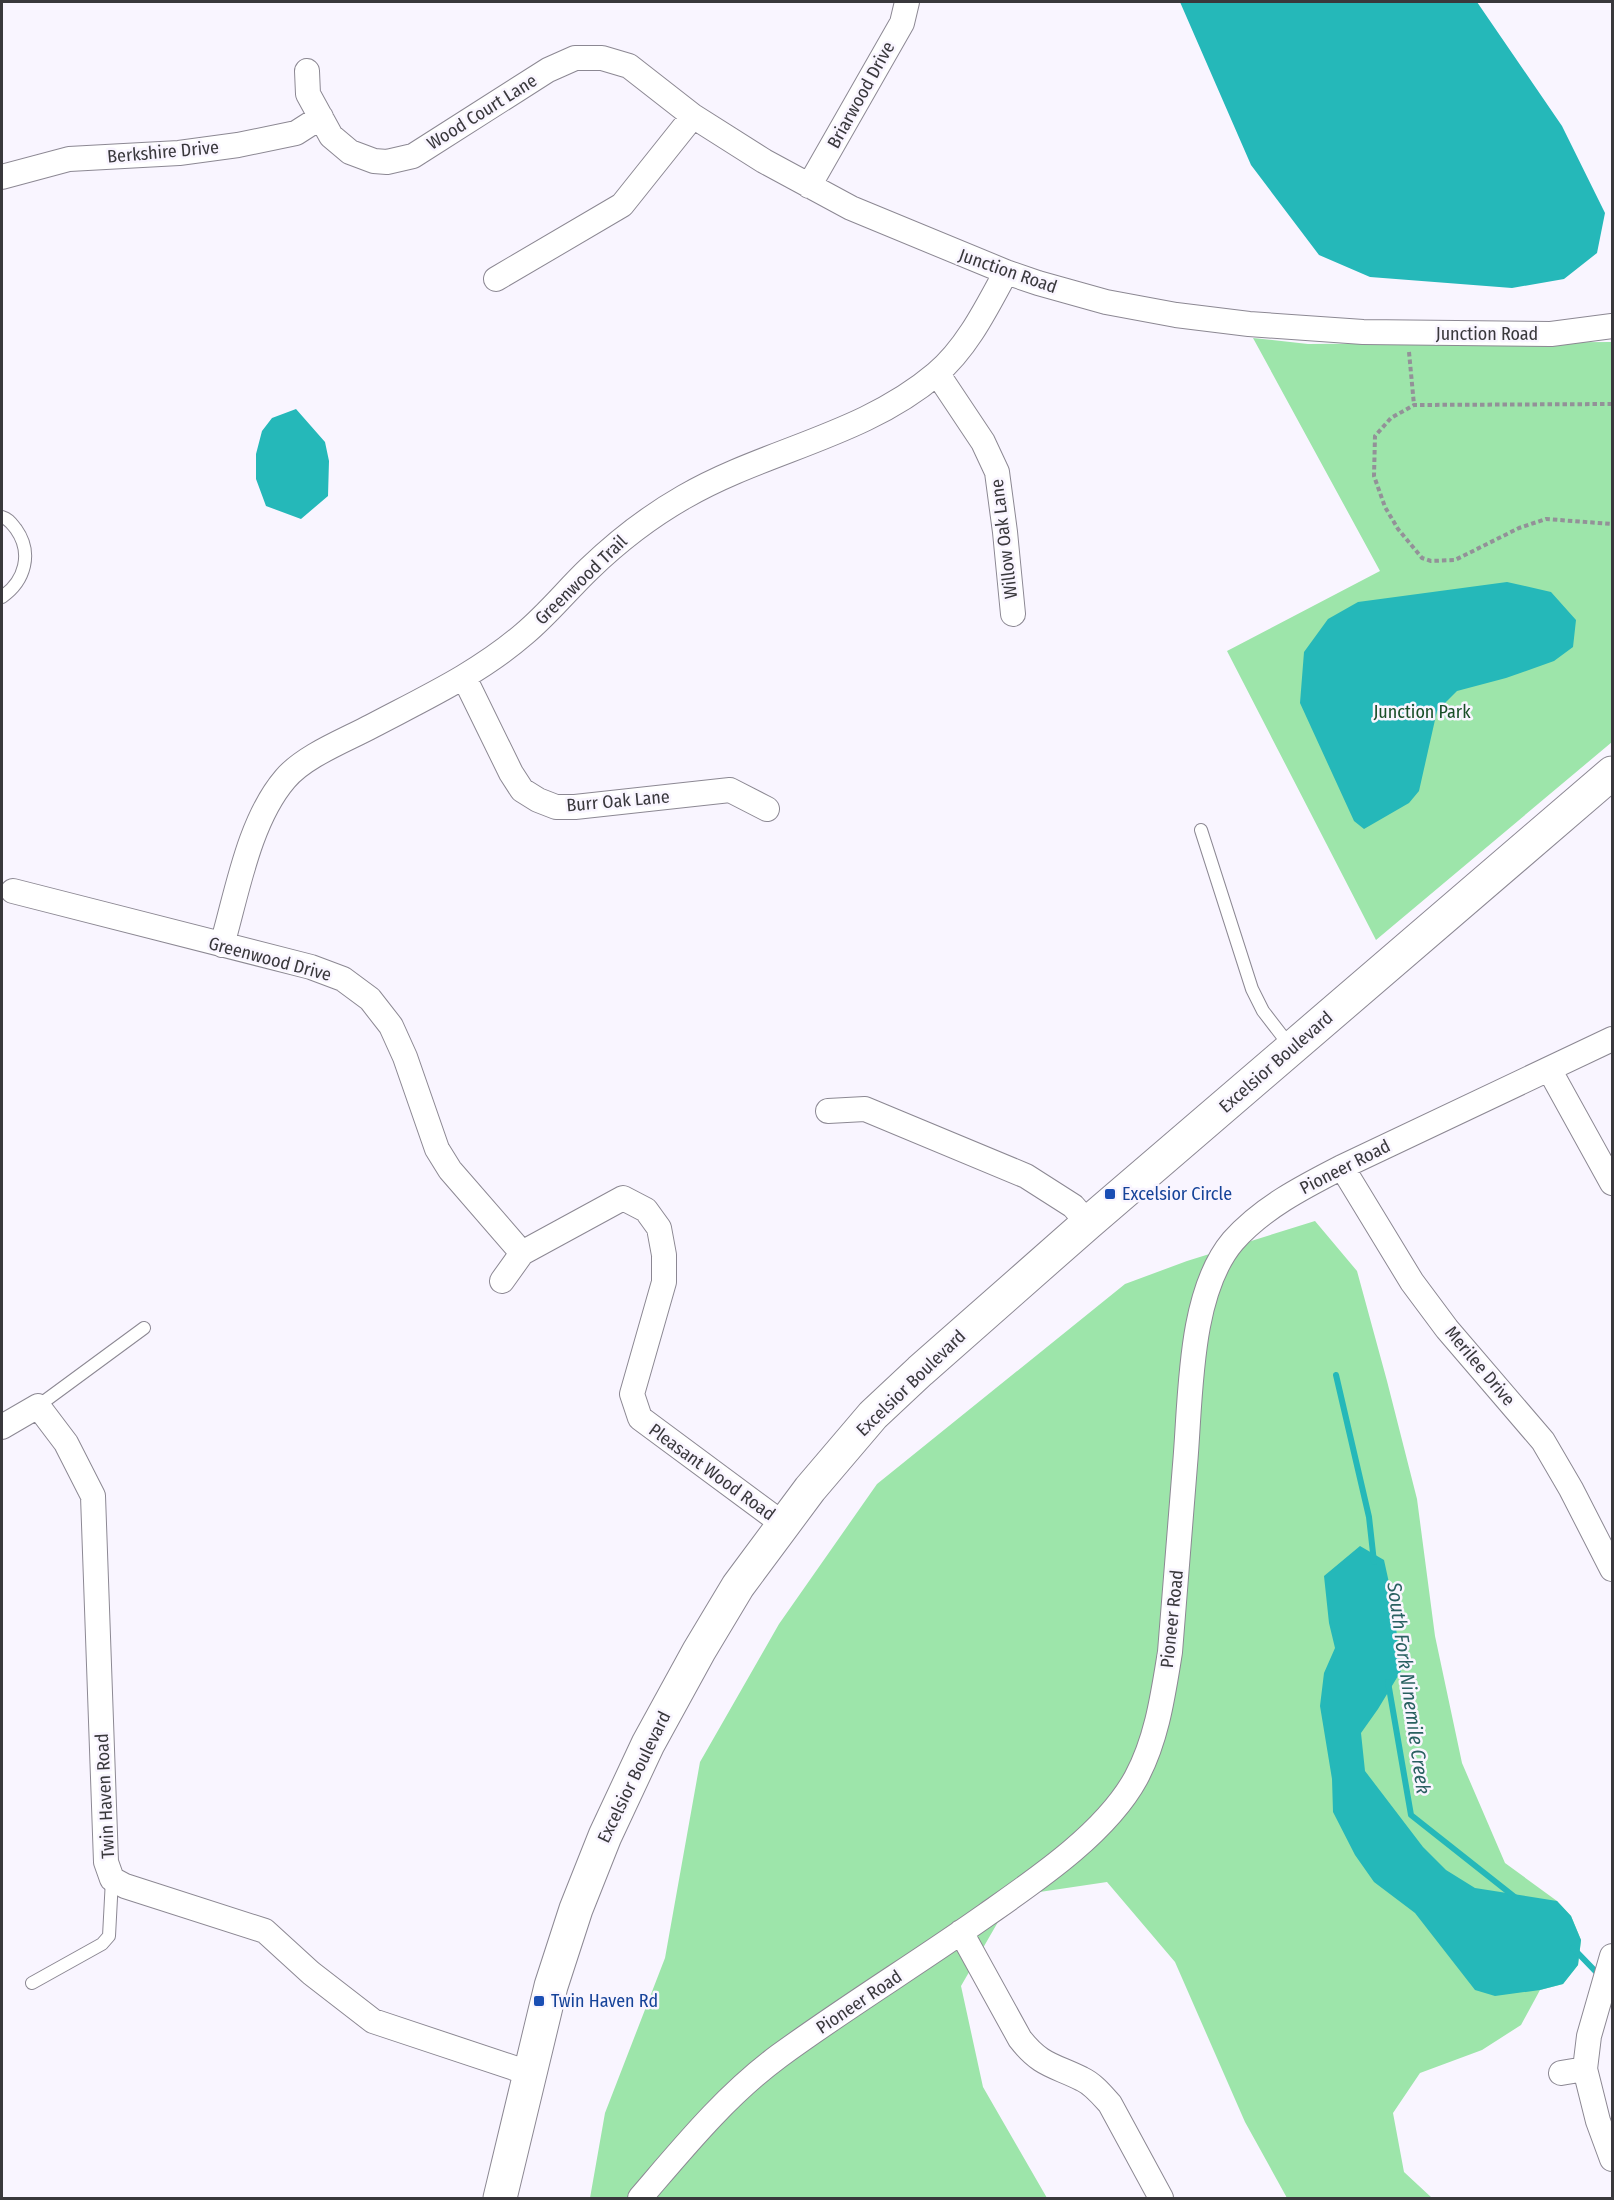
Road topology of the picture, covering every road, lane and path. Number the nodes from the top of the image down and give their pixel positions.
1 (907, 2) edge
2 (307, 71) dead end
3 (693, 116) junction
4 (321, 117) junction
5 (2, 177) edge
6 (809, 186) junction
7 (1006, 272) junction
8 (496, 279) dead end
9 (1612, 326) edge
10 (1409, 333) junction
11 (937, 373) junction
12 (1612, 404) edge
13 (1414, 405) junction
14 (2, 517) edge
15 (1612, 524) edge
16 (2, 597) edge
17 (1013, 614) dead end
18 (464, 677) junction
19 (1612, 773) edge
20 (767, 809) dead end
21 (1201, 830) dead end
22 (13, 891) dead end
23 (222, 945) junction
24 (1612, 1039) edge
25 (1292, 1048) junction
26 (1549, 1069) junction
27 (828, 1111) dead end
28 (1341, 1167) junction
29 (1612, 1184) edge
30 (1088, 1223) junction
31 (522, 1253) junction
32 (502, 1281) dead end
33 (144, 1328) dead end
34 (38, 1406) junction
35 (2, 1427) edge
36 (783, 1524) junction
37 (1612, 1569) edge
38 (112, 1879) junction
39 (961, 1932) junction
40 (1612, 1956) edge
41 (32, 1983) dead end
42 (1585, 2069) junction
43 (529, 2073) junction
44 (1561, 2073) dead end
45 (1612, 2159) edge
46 (500, 2199) edge
47 (640, 2199) edge
48 (1161, 2199) edge

1 - 6 street, Briarwood Drive
2 - 4 street, Wood Court Lane
3 - 4 street, Wood Court Lane
3 - 6 street, Junction Road
3 - 8 street
4 - 5 street, Berkshire Drive
6 - 7 street, Junction Road
7 - 10 street, Junction Road
7 - 11 street, Greenwood Trail
9 - 10 street, Junction Road
10 - 13 path
11 - 17 street, Willow Oak Lane
11 - 18 street, Greenwood Trail
12 - 13 path
13 - 15 path
14 - 16 lane
18 - 20 street, Burr Oak Lane
18 - 23 street, Greenwood Trail
19 - 25 main road, Excelsior Boulevard
21 - 25 lane
22 - 23 street, Greenwood Drive
23 - 31 street, Greenwood Drive
24 - 26 street, Pioneer Road
25 - 30 main road, Excelsior Boulevard
26 - 28 street, Pioneer Road
26 - 29 street
27 - 30 street
28 - 37 street, Merilee Drive
28 - 39 street, Pioneer Road
30 - 36 main road, Excelsior Boulevard
31 - 32 street, Pleasant Wood Road
31 - 36 street, Pleasant Wood Road
33 - 34 lane
34 - 35 street
34 - 38 street, Twin Haven Road
36 - 43 main road, Excelsior Boulevard
38 - 41 lane
38 - 43 street, Twin Haven Road
39 - 47 street, Pioneer Road
39 - 48 street
40 - 42 street
42 - 44 street
42 - 45 street
43 - 46 main road, Excelsior Boulevard

